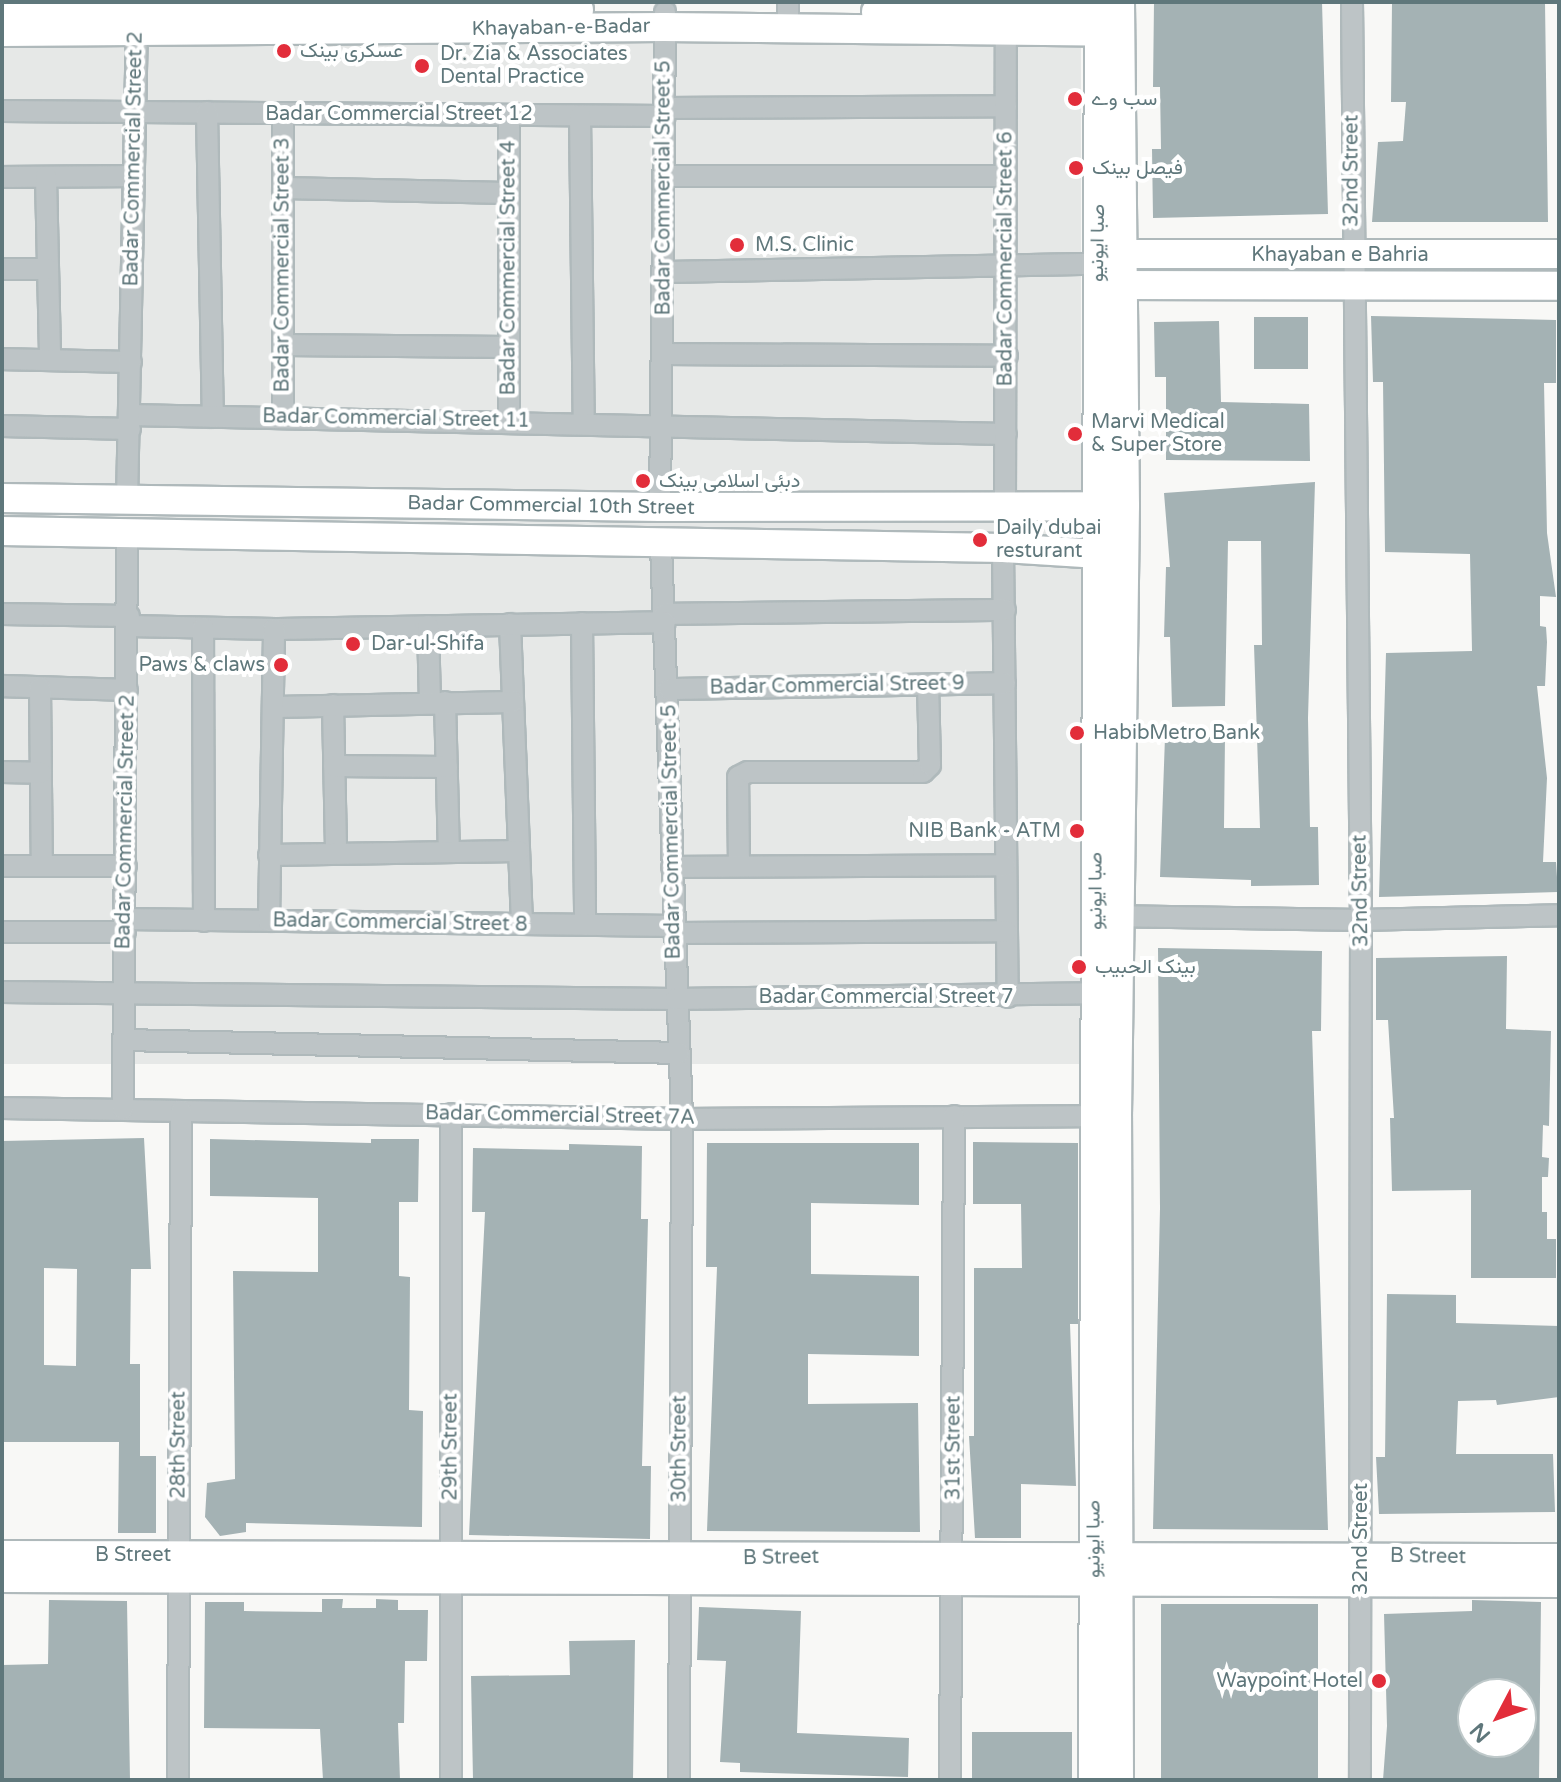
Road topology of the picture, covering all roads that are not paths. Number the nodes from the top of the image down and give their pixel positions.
1 (1352, 2) edge
2 (472, 5) edge
3 (2, 9) edge
4 (788, 14) edge
5 (137, 15) edge
6 (1109, 15) edge
7 (664, 20) junction
8 (1006, 23) junction
9 (2, 32) edge
10 (1006, 106) junction
11 (2, 111) edge
12 (134, 112) junction
13 (207, 112) junction
14 (665, 112) junction
15 (283, 113) junction
16 (509, 115) junction
17 (580, 116) junction
18 (133, 176) junction
19 (664, 176) junction
20 (1005, 176) junction
21 (2, 177) edge
22 (46, 177) junction
23 (283, 188) junction
24 (508, 193) junction
25 (1559, 254) edge
26 (1352, 255) junction
27 (1106, 268) junction
28 (2, 269) edge
29 (48, 269) junction
30 (1005, 269) junction
31 (663, 272) junction
32 (1559, 286) edge
33 (1353, 287) junction
34 (283, 345) junction
35 (509, 347) junction
36 (663, 354) junction
37 (1007, 356) junction
38 (2, 359) edge
39 (50, 360) junction
40 (131, 362) junction
41 (213, 417) junction
42 (283, 418) junction
43 (509, 421) junction
44 (130, 422) junction
45 (584, 423) junction
46 (662, 424) junction
47 (2, 426) edge
48 (1006, 434) junction
49 (2, 498) edge
50 (127, 501) junction
51 (1113, 506) junction
52 (660, 507) junction
53 (1005, 507) junction
54 (2, 531) edge
55 (127, 535) junction
56 (661, 545) junction
57 (1003, 548) junction
58 (1111, 554) junction
59 (1005, 610) junction
60 (2, 614) edge
61 (665, 618) junction
62 (129, 621) junction
63 (582, 623) junction
64 (510, 624) junction
65 (428, 626) junction
66 (203, 628) junction
67 (274, 629) junction
68 (1005, 683) junction
69 (928, 685) junction
70 (2, 686) edge
71 (40, 688) junction
72 (669, 689) junction
73 (127, 690) junction
74 (438, 702) junction
75 (513, 702) junction
76 (333, 705) junction
77 (274, 707) junction
78 (334, 766) junction
79 (447, 767) junction
80 (2, 772) edge
81 (41, 773) junction
82 (519, 851) junction
83 (449, 852) junction
84 (336, 853) junction
85 (269, 855) junction
86 (1005, 865) junction
87 (2, 866) edge
88 (42, 866) junction
89 (126, 866) junction
90 (739, 866) junction
91 (672, 867) junction
92 (1559, 915) edge
93 (1108, 916) junction
94 (1361, 920) junction
95 (204, 921) junction
96 (269, 921) junction
97 (522, 924) junction
98 (585, 925) junction
99 (125, 926) junction
100 (674, 930) junction
101 (1006, 931) junction
102 (2, 932) edge
103 (2, 992) edge
104 (124, 992) junction
105 (1095, 993) junction
106 (1008, 997) junction
107 (676, 999) junction
108 (124, 1040) junction
109 (679, 1053) junction
110 (2, 1108) edge
111 (123, 1109) junction
112 (181, 1111) junction
113 (451, 1114) junction
114 (954, 1116) junction
115 (1106, 1116) junction
116 (682, 1119) junction
117 (2, 1555) edge
118 (1559, 1558) edge
119 (179, 1566) junction
120 (452, 1568) junction
121 (954, 1568) junction
122 (1361, 1568) junction
123 (1107, 1569) junction
124 (680, 1571) junction
125 (2, 1578) edge
126 (1559, 1583) edge
127 (178, 1780) edge
128 (451, 1780) edge
129 (679, 1780) edge
130 (950, 1780) edge
131 (1093, 1780) edge
132 (1119, 1780) edge
133 (1360, 1780) edge

1 - 26 street, 32nd Street
2 - 5 main road, Khayaban-e-Badar
2 - 7 main road, Khayaban-e-Badar
3 - 5 main road, Khayaban-e-Badar
4 - 7 main road, Khayaban-e-Badar
4 - 8 main road, Khayaban-e-Badar
5 - 7 main road, Khayaban-e-Badar
5 - 9 main road, Khayaban-e-Badar
5 - 12 street, Badar Commercial Street 2
6 - 8 main road, Khayaban-e-Badar
6 - 27 main road, صبا ایونیو
7 - 14 street, Badar Commercial Street 5
8 - 10 street, Badar Commercial Street 6
10 - 14 street, Badar Commercial Street 12
10 - 20 street, Badar Commercial Street 6
11 - 12 street, Badar Commercial Street 12
12 - 13 street, Badar Commercial Street 12
12 - 18 street, Badar Commercial Street 2
13 - 15 street, Badar Commercial Street 12
13 - 41 street
14 - 17 street, Badar Commercial Street 12
14 - 19 street, Badar Commercial Street 5
15 - 16 street, Badar Commercial Street 12
15 - 23 street, Badar Commercial Street 3
16 - 17 street, Badar Commercial Street 12
16 - 24 street, Badar Commercial Street 4
17 - 45 street
18 - 22 street
18 - 40 street, Badar Commercial Street 2
19 - 20 street
19 - 31 street, Badar Commercial Street 5
20 - 30 street, Badar Commercial Street 6
21 - 22 street
22 - 29 street
23 - 24 street
23 - 34 street, Badar Commercial Street 3
24 - 35 street, Badar Commercial Street 4
25 - 26 main road, Khayaban e Bahria
26 - 27 main road, Khayaban e Bahria
26 - 33 street, 32nd Street
27 - 30 street
27 - 33 main road
27 - 51 main road, صبا ایونیو
28 - 29 street
29 - 39 street
30 - 31 street
30 - 37 street, Badar Commercial Street 6
31 - 36 street, Badar Commercial Street 5
32 - 33 main road
33 - 94 street, 32nd Street
34 - 35 street
34 - 42 street, Badar Commercial Street 3
35 - 43 street, Badar Commercial Street 4
36 - 37 street
36 - 46 street, Badar Commercial Street 5
37 - 48 street, Badar Commercial Street 6
38 - 39 street
39 - 40 street
40 - 44 street, Badar Commercial Street 2
41 - 42 street, Badar Commercial Street 11
41 - 44 street, Badar Commercial Street 11
42 - 43 street, Badar Commercial Street 11
43 - 45 street, Badar Commercial Street 11
44 - 47 street, Badar Commercial Street 11
44 - 50 street, Badar Commercial Street 2
45 - 46 street, Badar Commercial Street 11
46 - 48 street, Badar Commercial Street 11
46 - 52 street, Badar Commercial Street 5
48 - 53 street, Badar Commercial Street 6
49 - 50 main road, Badar Commercial 10th Street
50 - 52 main road, Badar Commercial 10th Street
51 - 53 main road, Badar Commercial 10th Street
51 - 58 main road, صبا ایونیو
52 - 53 main road, Badar Commercial 10th Street
54 - 55 main road, Badar Commercial 10th Street
55 - 56 main road, Badar Commercial 10th Street
55 - 62 street, Badar Commercial Street 2
56 - 57 main road, Badar Commercial 10th Street
56 - 61 street, Badar Commercial Street 5
57 - 58 main road, Badar Commercial 10th Street
57 - 59 street
58 - 93 main road, صبا ایونیو
59 - 61 street
59 - 68 street
60 - 62 street
61 - 63 street
61 - 72 street, Badar Commercial Street 5
62 - 66 street
62 - 73 street, Badar Commercial Street 2
63 - 64 street
63 - 98 street
64 - 65 street
64 - 75 street
65 - 67 street
65 - 74 street
66 - 67 street
66 - 95 street
67 - 77 street
68 - 69 street, Badar Commercial Street 9
68 - 86 street
69 - 72 street, Badar Commercial Street 9
69 - 90 street
70 - 71 street
71 - 73 street
71 - 81 street
72 - 91 street, Badar Commercial Street 5
73 - 89 street, Badar Commercial Street 2
74 - 75 street
74 - 76 street
74 - 79 street
75 - 82 street
76 - 77 street
76 - 78 street
77 - 85 street
78 - 79 street
78 - 84 street
79 - 83 street
80 - 81 street
81 - 88 street
82 - 83 street
82 - 97 street
83 - 84 street
84 - 85 street
85 - 96 street
86 - 90 street
86 - 101 street
87 - 88 street
88 - 89 street
89 - 99 street, Badar Commercial Street 2
90 - 91 street
91 - 100 street, Badar Commercial Street 5
92 - 94 street
93 - 94 street
93 - 105 main road, صبا ایونیو
93 - 115 main road, صبا ایونیو
94 - 122 street, 32nd Street
95 - 96 street, Badar Commercial Street 8
95 - 99 street, Badar Commercial Street 8
96 - 97 street, Badar Commercial Street 8
97 - 98 street, Badar Commercial Street 8
98 - 100 street, Badar Commercial Street 8
99 - 102 street, Badar Commercial Street 8
99 - 104 street, Badar Commercial Street 2
100 - 101 street, Badar Commercial Street 8
100 - 107 street, Badar Commercial Street 5
101 - 106 street
103 - 104 street, Badar Commercial Street 7
104 - 107 street, Badar Commercial Street 7
104 - 108 street, Badar Commercial Street 2
105 - 106 street, Badar Commercial Street 7
105 - 115 main road, صبا ایونیو
106 - 107 street, Badar Commercial Street 7
107 - 109 street, Badar Commercial Street 5
108 - 109 street
108 - 111 street, Badar Commercial Street 2
109 - 116 street, Badar Commercial Street 5
110 - 111 street, Badar Commercial Street 7A
111 - 112 street, Badar Commercial Street 7A
112 - 113 street, Badar Commercial Street 7A
112 - 119 street, 28th Street
113 - 116 street, Badar Commercial Street 7A
113 - 120 street, 29th Street
114 - 115 street, Badar Commercial Street 7A
114 - 116 street, Badar Commercial Street 7A
114 - 121 street, 31st Street
115 - 123 main road, صبا ایونیو
116 - 124 street, 30th Street
117 - 119 main road, B Street
118 - 122 main road, B Street
119 - 120 main road, B Street
119 - 125 main road, B Street
119 - 127 street, 28th Street
120 - 124 main road, B Street
120 - 128 street, 29th Street
121 - 123 main road, B Street
121 - 124 main road, B Street
121 - 130 street, 31st Street
122 - 123 main road, B Street
122 - 126 main road, B Street
122 - 133 street, 32nd Street
123 - 131 main road, صبا ایونیو
123 - 132 main road, صبا ایونیو
124 - 129 street, 30th Street

